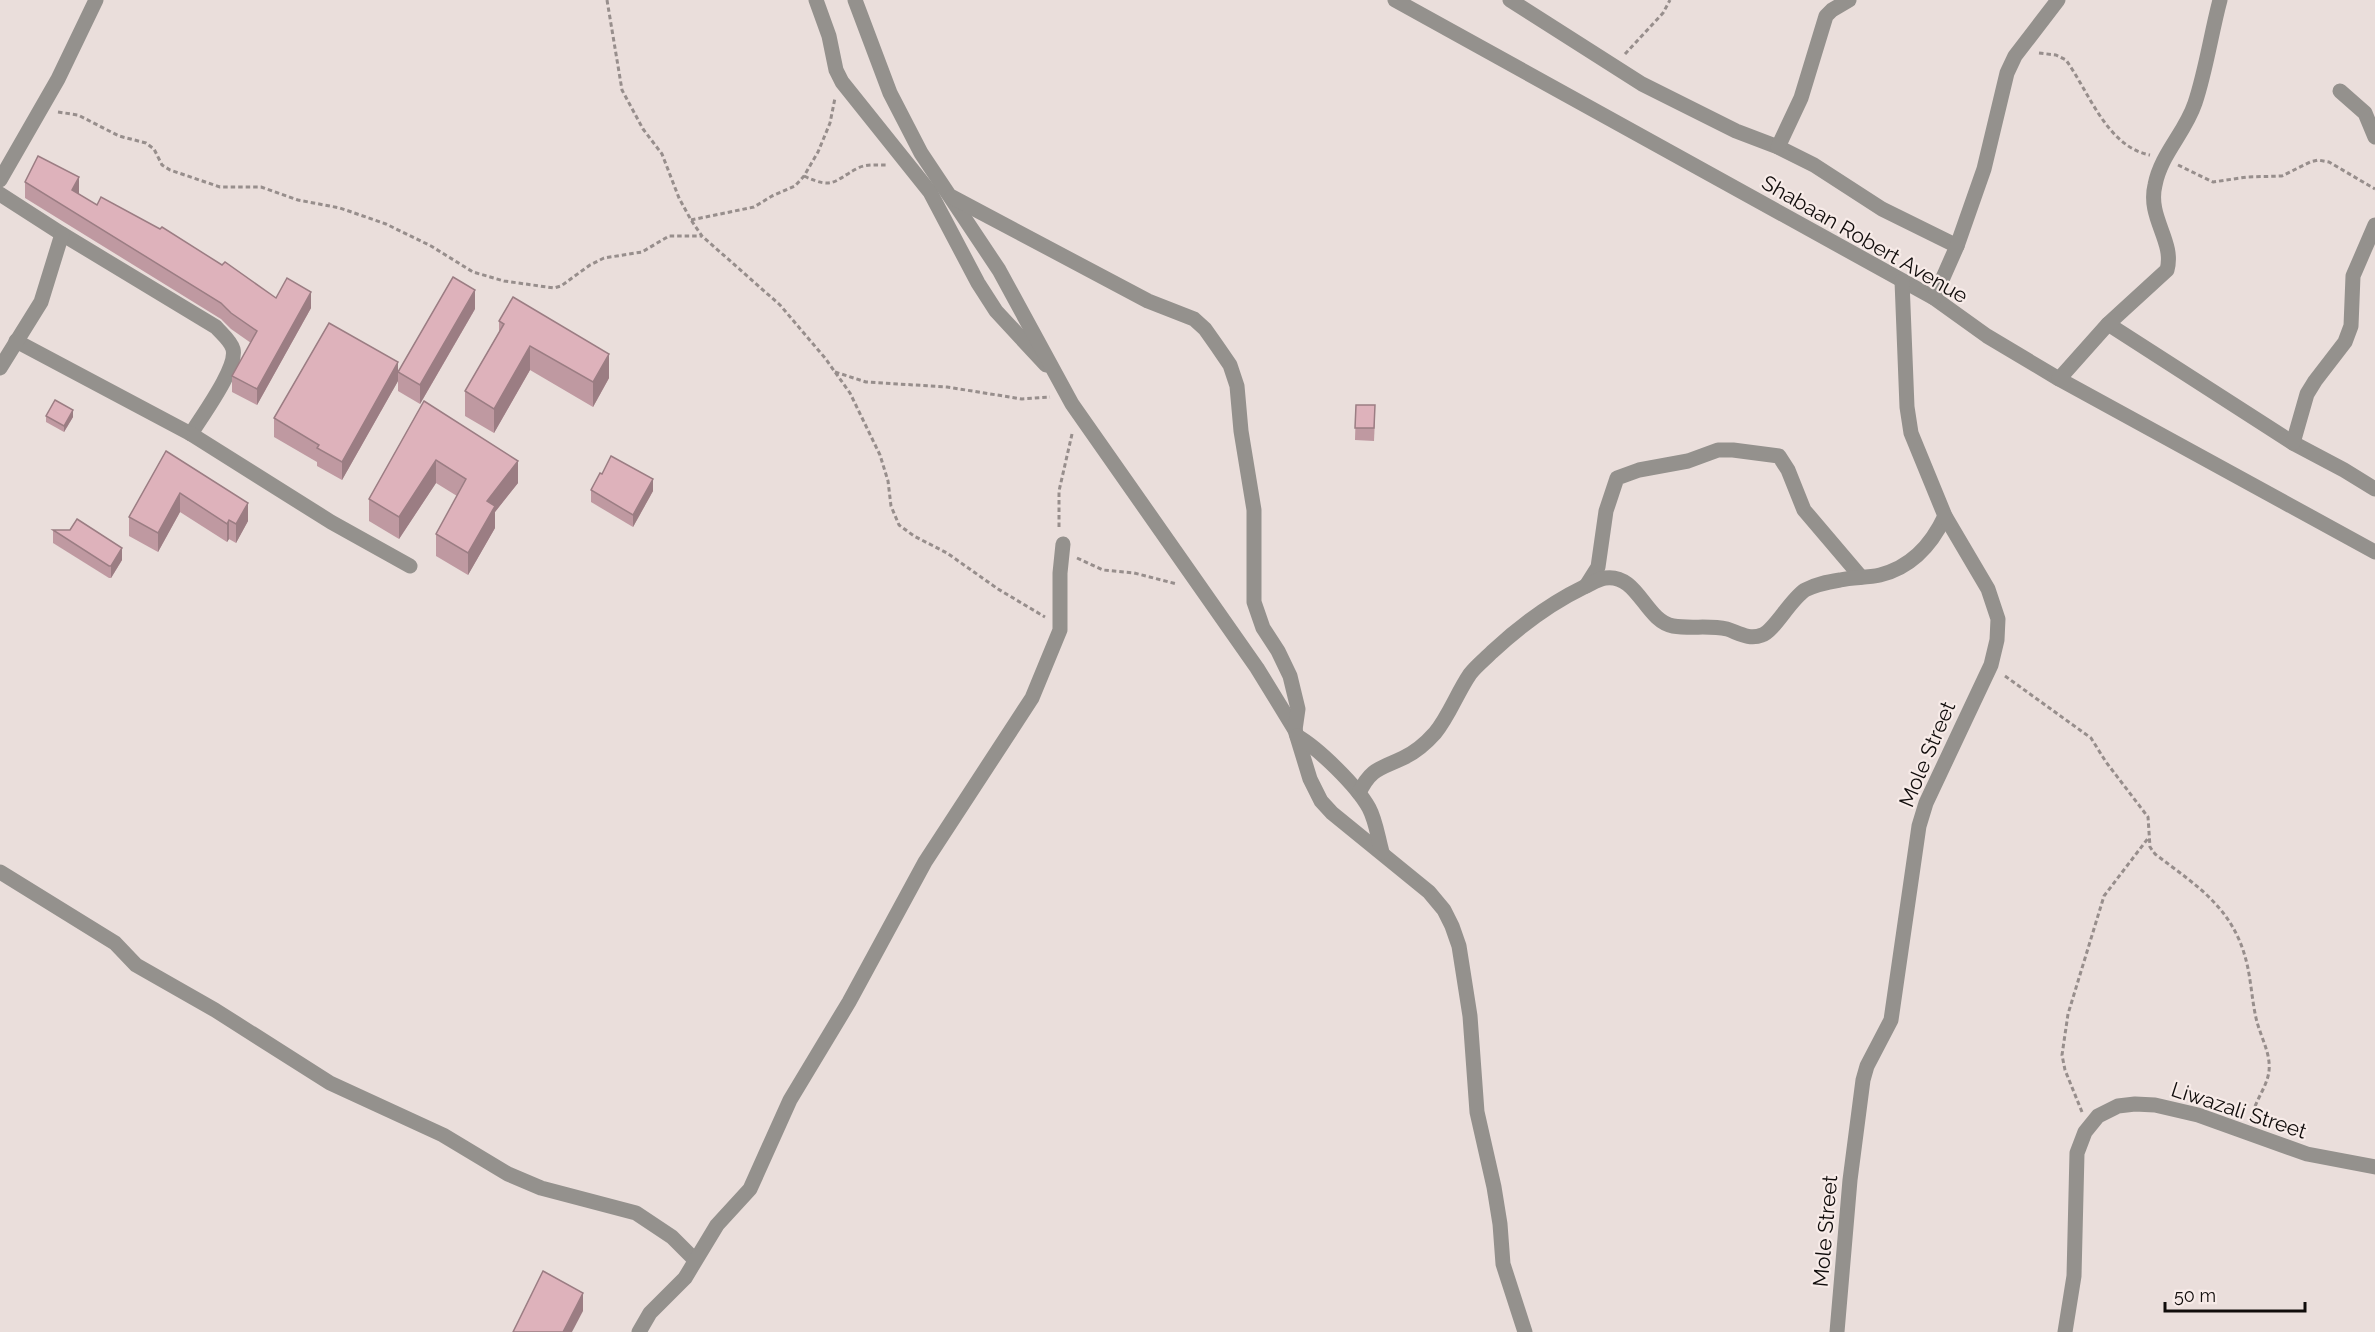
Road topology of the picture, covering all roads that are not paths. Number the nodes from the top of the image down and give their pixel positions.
1 (96, 0) edge
2 (816, 0) edge
3 (855, 0) edge
4 (1395, 0) edge
5 (1510, 0) edge
6 (1849, 0) edge
7 (2058, 0) edge
8 (2220, 0) edge
9 (2340, 91) dead end
10 (2375, 138) edge
11 (1778, 147) junction
12 (0, 180) edge
13 (0, 194) edge
14 (949, 196) junction
15 (2375, 225) edge
16 (62, 234) junction
17 (1957, 246) junction
18 (1902, 280) junction
19 (1934, 298) junction
20 (2108, 324) junction
21 (16, 341) junction
22 (0, 368) edge
23 (1058, 378) junction
24 (2059, 379) junction
25 (191, 434) junction
26 (2293, 443) junction
27 (2375, 489) edge
28 (1945, 516) junction
29 (1064, 544) road end
30 (2375, 552) edge
31 (411, 566) dead end
32 (1862, 577) junction
33 (1585, 587) junction
34 (1296, 733) junction
35 (1359, 793) junction
36 (1382, 852) junction
37 (0, 872) edge
38 (2375, 1167) edge
39 (694, 1260) junction
40 (639, 1332) edge
41 (1525, 1332) edge
42 (1837, 1332) edge
43 (2065, 1332) edge

1 - 12 street
2 - 23 street
3 - 14 street
4 - 18 street, Shabaan Robert Avenue
5 - 11 street
6 - 11 street
7 - 17 street
8 - 20 street
9 - 10 street
11 - 17 street
13 - 16 street
14 - 23 street
14 - 34 street
15 - 26 street
16 - 21 street
16 - 25 street
17 - 19 street
18 - 19 street, Shabaan Robert Avenue
18 - 28 street, Mole Street
19 - 24 street, Shabaan Robert Avenue
20 - 24 street
20 - 26 street
21 - 22 street
21 - 25 street
23 - 34 street
24 - 30 street, Shabaan Robert Avenue
25 - 31 street
26 - 27 street
28 - 32 street
28 - 42 street, Mole Street
29 - 39 street
32 - 33 street
32 - 33 street
33 - 35 street
34 - 35 street
34 - 36 street
35 - 36 street
36 - 41 street
37 - 39 street
38 - 43 street, Liwazali Street
39 - 40 street

